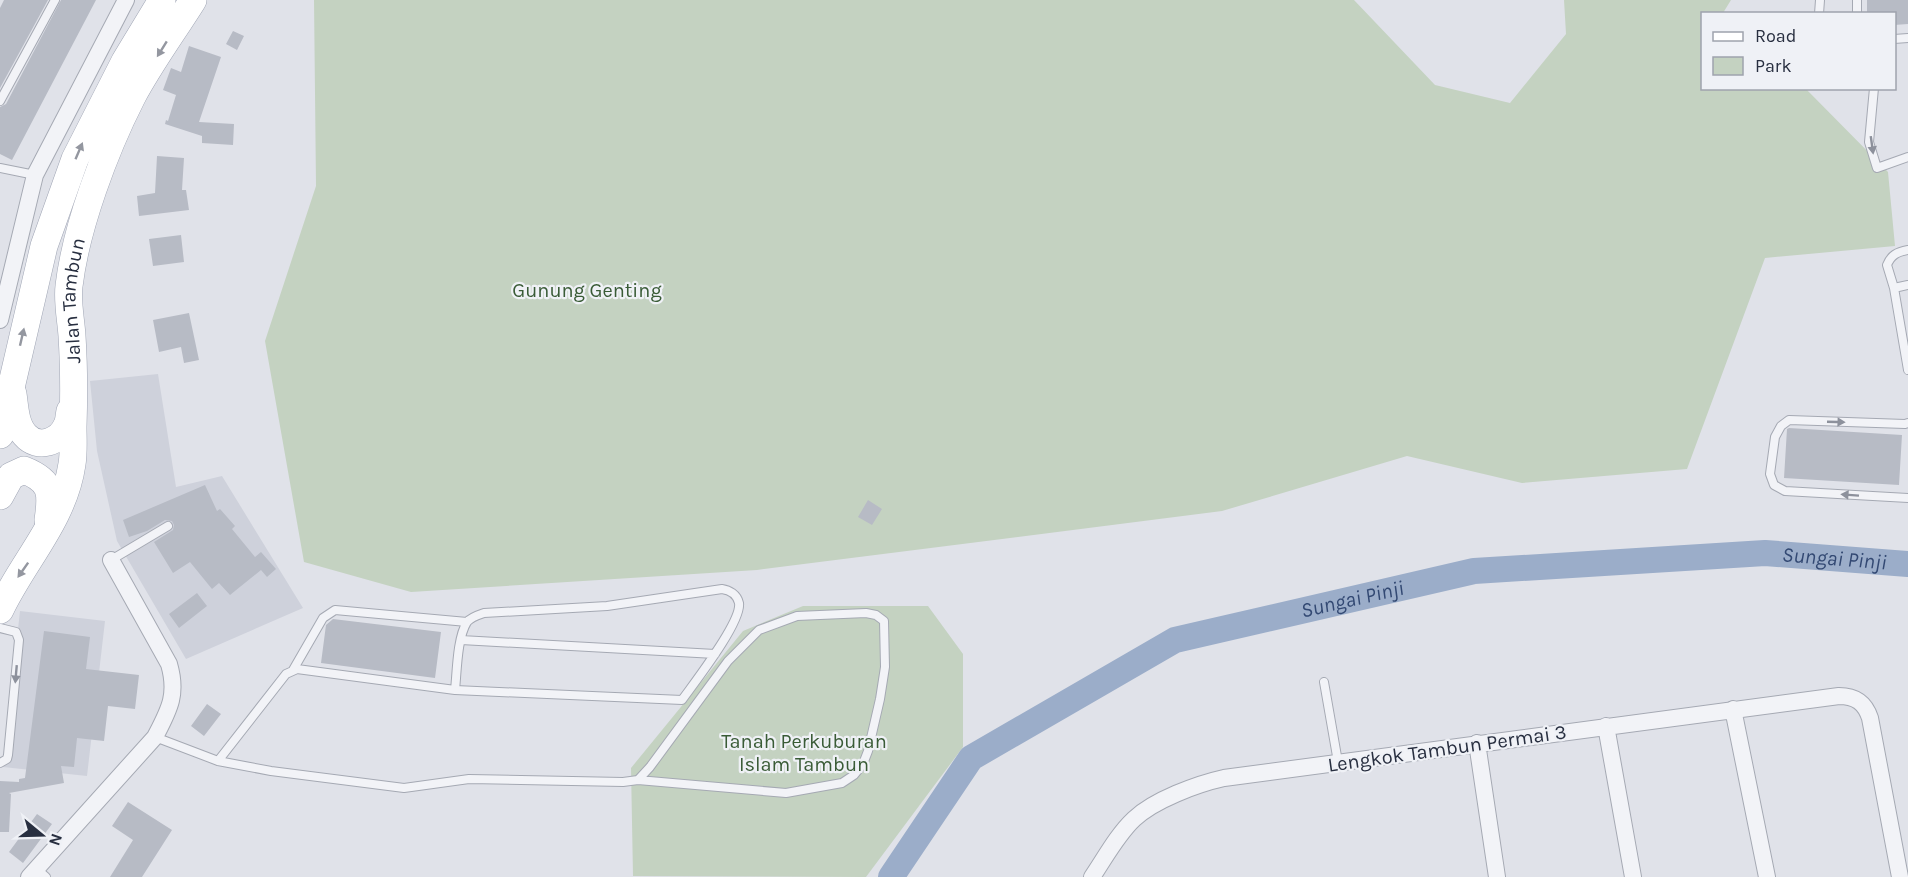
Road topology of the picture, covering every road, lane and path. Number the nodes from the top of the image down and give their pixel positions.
1 (55, 0) edge
2 (126, 0) edge
3 (162, 0) edge
4 (193, 0) edge
5 (1874, 90) edge
6 (0, 101) edge
7 (1908, 158) edge
8 (0, 168) edge
9 (35, 175) junction
10 (1908, 249) edge
11 (1908, 285) edge
12 (1894, 288) junction
13 (0, 320) edge
14 (1908, 369) edge
15 (12, 382) junction
16 (74, 392) junction
17 (1908, 423) edge
18 (0, 435) edge
19 (0, 496) edge
20 (1908, 498) edge
21 (168, 526) dead end
22 (46, 533) junction
23 (111, 560) joint
24 (0, 610) edge
25 (467, 622) junction
26 (0, 628) edge
27 (461, 640) junction
28 (715, 654) junction
29 (293, 670) junction
30 (1324, 682) dead end
31 (455, 690) junction
32 (1733, 709) junction
33 (1606, 726) junction
34 (154, 737) junction
35 (1477, 743) junction
36 (218, 761) junction
37 (1338, 762) junction
38 (0, 763) edge
39 (638, 780) junction
40 (37, 874) edge
41 (1092, 877) edge
42 (1494, 877) edge
43 (1633, 877) edge
44 (1767, 877) edge
45 (1900, 877) edge

1 - 6 lane
2 - 9 street
15 -> 3 main road, Jalan Tambun
4 -> 16 main road, Jalan Tambun
5 -> 7 lane
8 - 9 lane
9 - 13 street
10 - 12 lane
11 - 12 lane
12 - 14 lane
15 - 16 main road
15 - 18 main road, Jalan Tambun
16 - 22 main road, Jalan Tambun
20 -> 17 lane
19 - 22 main road
21 - 23 lane
22 -> 24 main road, Jalan Tambun
23 - 34 street
25 - 27 lane
25 - 28 lane
25 - 29 lane
26 -> 38 lane
27 - 28 lane
27 - 31 lane
28 - 31 lane
29 - 31 lane
29 - 36 lane
30 - 37 lane
32 - 33 street, Lengkok Tambun Permai 3
32 - 44 street
32 - 45 street, Lengkok Tambun Permai 3
33 - 35 street, Lengkok Tambun Permai 3
33 - 43 street
34 - 36 lane
34 - 40 street
35 - 37 street, Lengkok Tambun Permai 3
35 - 42 street
36 - 39 lane
37 - 41 street, Lengkok Tambun Permai 3
39 - 39 lane

